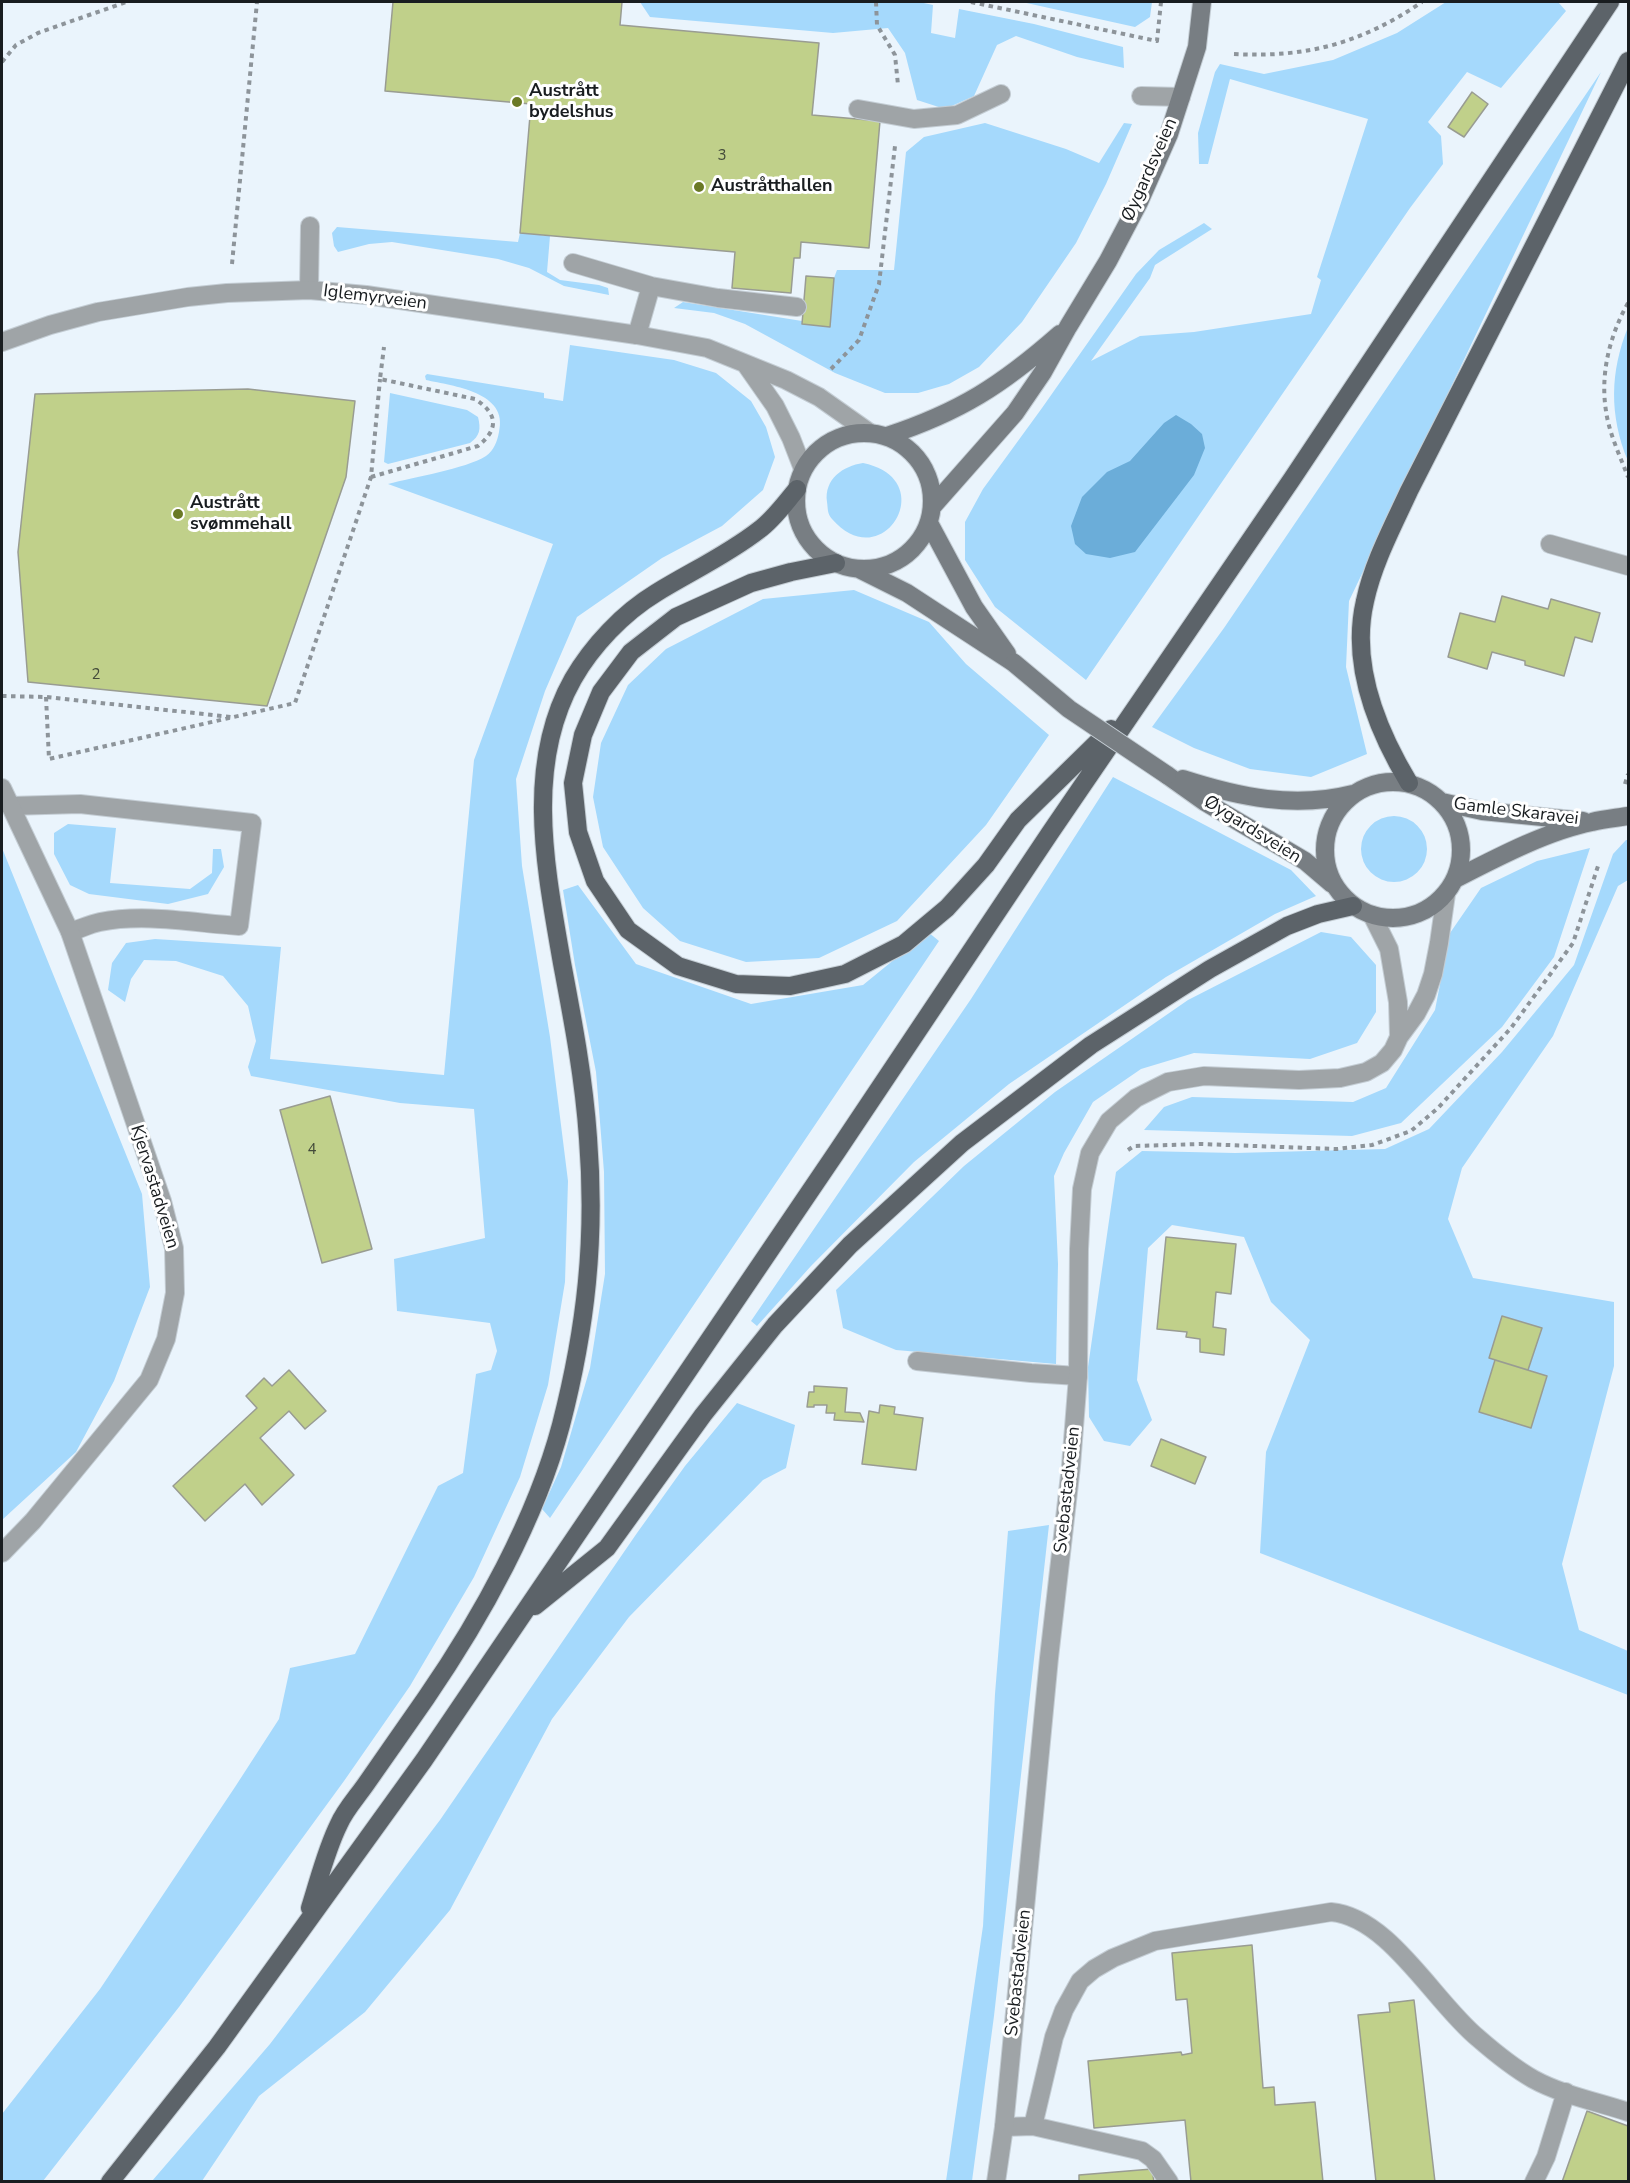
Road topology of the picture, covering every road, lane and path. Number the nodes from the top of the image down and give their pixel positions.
1 (126, 2) edge
2 (257, 2) edge
3 (876, 2) edge
4 (971, 2) edge
5 (1161, 2) edge
6 (1202, 2) edge
7 (1422, 2) edge
8 (1610, 2) edge
9 (1234, 54) dead end
10 (1629, 61) edge
11 (2, 62) edge
12 (1001, 94) dead end
13 (1141, 96) dead end
14 (1181, 97) junction
15 (858, 109) dead end
16 (898, 116) junction
17 (310, 226) dead end
18 (573, 263) dead end
19 (231, 265) dead end
20 (651, 286) junction
21 (309, 290) junction
22 (1629, 303) edge
23 (797, 307) dead end
24 (1068, 327) junction
25 (637, 335) junction
26 (2, 342) edge
27 (384, 347) dead end
28 (747, 366) junction
29 (824, 376) dead end
30 (380, 379) junction
31 (879, 435) junction
32 (803, 469) junction
33 (371, 477) junction
34 (1629, 477) edge
35 (797, 489) junction
36 (931, 515) junction
37 (1550, 544) dead end
38 (836, 563) junction
39 (1629, 566) edge
40 (858, 568) junction
41 (1014, 663) junction
42 (2, 696) edge
43 (46, 698) junction
44 (1140, 701) junction
45 (234, 717) junction
46 (1629, 774) edge
47 (1409, 783) junction
48 (1625, 784) dead end
49 (2, 788) edge
50 (1354, 794) junction
51 (1210, 795) junction
52 (1442, 802) junction
53 (10, 806) junction
54 (1629, 816) edge
55 (1591, 822) junction
56 (1451, 886) junction
57 (1335, 887) junction
58 (1353, 906) junction
59 (1372, 915) junction
60 (70, 933) junction
61 (1398, 1037) junction
62 (917, 1361) dead end
63 (1078, 1376) junction
64 (2, 1553) edge
65 (520, 1618) junction
66 (304, 1926) junction
67 (1566, 2091) junction
68 (1629, 2112) edge
69 (1033, 2126) junction
70 (1004, 2127) junction
71 (110, 2181) edge
72 (996, 2181) edge
73 (1169, 2181) edge
74 (1534, 2181) edge

1 - 11 path
2 - 19 path
3 - 16 path
4 - 5 path
6 - 14 main road, Øygardsveien
7 - 9 path
8 - 44 main road
10 - 47 main road
12 - 16 street
13 - 14 street
14 - 24 main road, Øygardsveien
15 - 16 street
16 - 29 path
17 - 21 street
18 - 20 street
20 - 23 street
20 - 25 street
21 - 25 street, Iglemyrveien
21 - 26 street, Iglemyrveien
22 - 34 path
24 - 31 main road, Øygardsveien
24 - 36 main road, Øygardsveien
25 - 28 street, Iglemyrveien
27 - 30 path
28 - 31 street, Iglemyrveien
28 - 32 street
30 - 33 path
30 - 33 path
31 - 32 main road, Øygardsveien
31 - 36 main road, Øygardsveien
32 - 35 main road, Øygardsveien
33 - 45 path
35 - 38 main road, Øygardsveien
35 - 66 main road
36 - 40 main road, Øygardsveien
36 - 41 main road, Øygardsveien
37 - 39 street
38 - 40 main road, Øygardsveien
38 - 44 main road
40 - 41 main road, Øygardsveien
41 - 51 main road, Øygardsveien, bridge
42 - 43 path
43 - 45 path
43 - 45 path
44 - 65 main road
46 - 48 path
47 - 50 main road, Øygardsveien
47 - 52 main road, Øygardsveien
49 - 53 street, Kjervastadveien
50 - 51 main road, Øygardsveien
50 - 57 main road, Øygardsveien
51 - 57 main road, Øygardsveien
52 - 55 main road, Gamle Skaravei
52 - 56 main road, Øygardsveien
53 - 60 street, Kjervastadveien
53 - 60 street
54 - 55 main road, Gamle Skaravei
55 - 56 main road, Gamle Skaravei
56 - 59 main road, Øygardsveien
56 - 61 street, Svebastadveien
57 - 58 main road, Øygardsveien
58 - 59 main road, Øygardsveien
58 - 65 main road
59 - 61 street
60 - 64 street, Kjervastadveien
61 - 63 street, Svebastadveien
62 - 63 street
63 - 70 street, Svebastadveien
65 - 66 main road
66 - 71 main road
67 - 68 street
67 - 69 street
67 - 74 street
69 - 70 street
69 - 73 street
70 - 72 street, Svebastadveien

